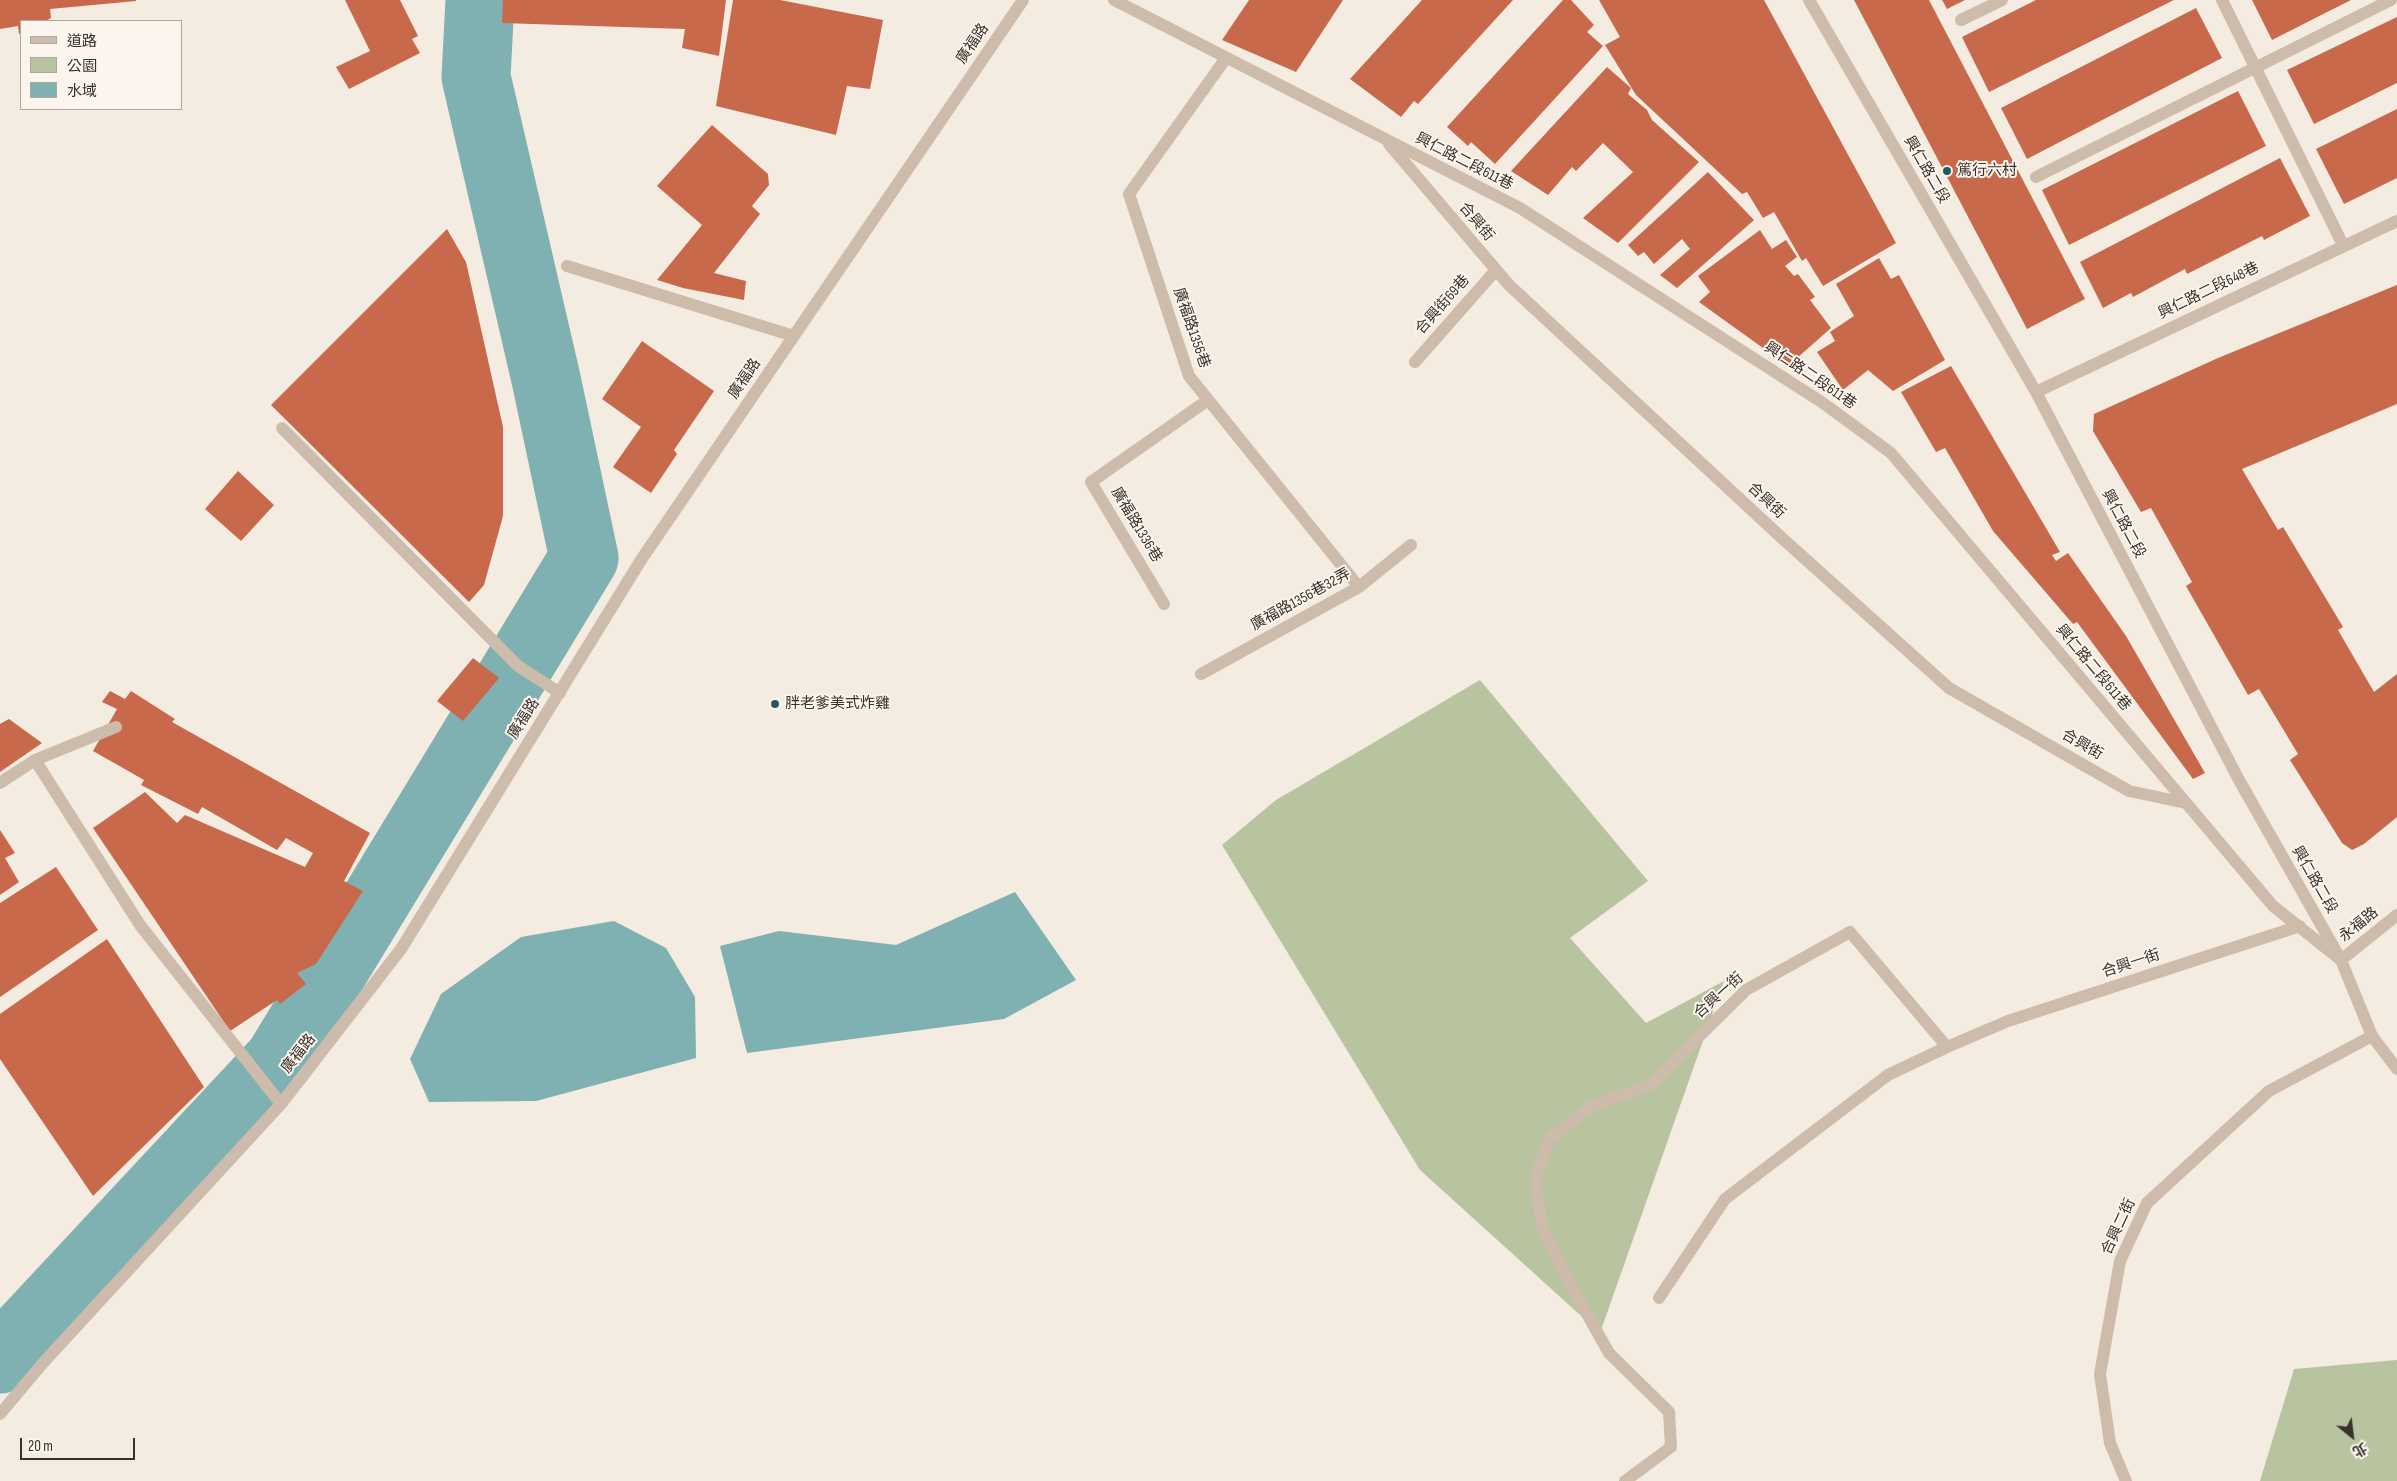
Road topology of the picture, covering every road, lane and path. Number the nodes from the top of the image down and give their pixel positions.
1 (1023, 0) edge
2 (1114, 0) edge
3 (1809, 0) edge
4 (2002, 0) edge
5 (2222, 0) edge
6 (2391, 0) edge
7 (1961, 20) dead end
8 (1226, 58) junction
9 (2255, 67) junction
10 (1385, 140) junction
11 (2036, 177) dead end
12 (2397, 221) edge
13 (2343, 245) junction
14 (567, 266) dead end
15 (1496, 270) junction
16 (794, 336) junction
17 (1415, 362) dead end
18 (2036, 392) junction
19 (1208, 400) junction
20 (282, 428) dead end
21 (1410, 545) dead end
22 (1359, 587) junction
23 (1164, 604) dead end
24 (1201, 674) dead end
25 (560, 692) junction
26 (116, 727) dead end
27 (34, 760) junction
28 (0, 783) edge
29 (2186, 803) junction
30 (2397, 915) edge
31 (2300, 926) junction
32 (2341, 960) junction
33 (2372, 1036) junction
34 (1947, 1047) junction
35 (2397, 1069) edge
36 (278, 1102) junction
37 (1659, 1298) dead end
38 (0, 1414) edge
39 (1625, 1481) edge
40 (2126, 1481) edge

1 - 16 street, 廣福路
2 - 8 street, 興仁路二段611巷
3 - 18 street, 興仁路二段
4 - 7 street
5 - 9 street
6 - 9 street
8 - 10 street, 興仁路二段611巷
8 - 19 street, 廣福路1356巷
9 - 11 street
9 - 13 street
10 - 15 street, 合興街
10 - 29 street, 興仁路二段611巷
12 - 13 street, 興仁路二段648巷
13 - 18 street, 興仁路二段648巷
14 - 16 street
15 - 17 street, 合興街69巷
15 - 29 street, 合興街
16 - 25 street, 廣福路
18 - 32 street, 興仁路二段
19 - 22 street, 廣福路1356巷
19 - 23 street, 廣福路1336巷
20 - 25 street
21 - 22 street, 廣福路1356巷32弄
22 - 24 street, 廣福路1356巷32弄
25 - 36 street, 廣福路
26 - 27 street
27 - 28 street
27 - 36 street
29 - 31 street, 興仁路二段611巷
30 - 32 street, 永福路
31 - 32 street, 興仁路二段611巷
31 - 34 street, 合興一街
32 - 33 street, 興仁路二段
33 - 35 street, 興仁路二段
33 - 40 street, 合興二街
34 - 37 street
34 - 39 street, 合興一街
36 - 38 street, 廣福路

